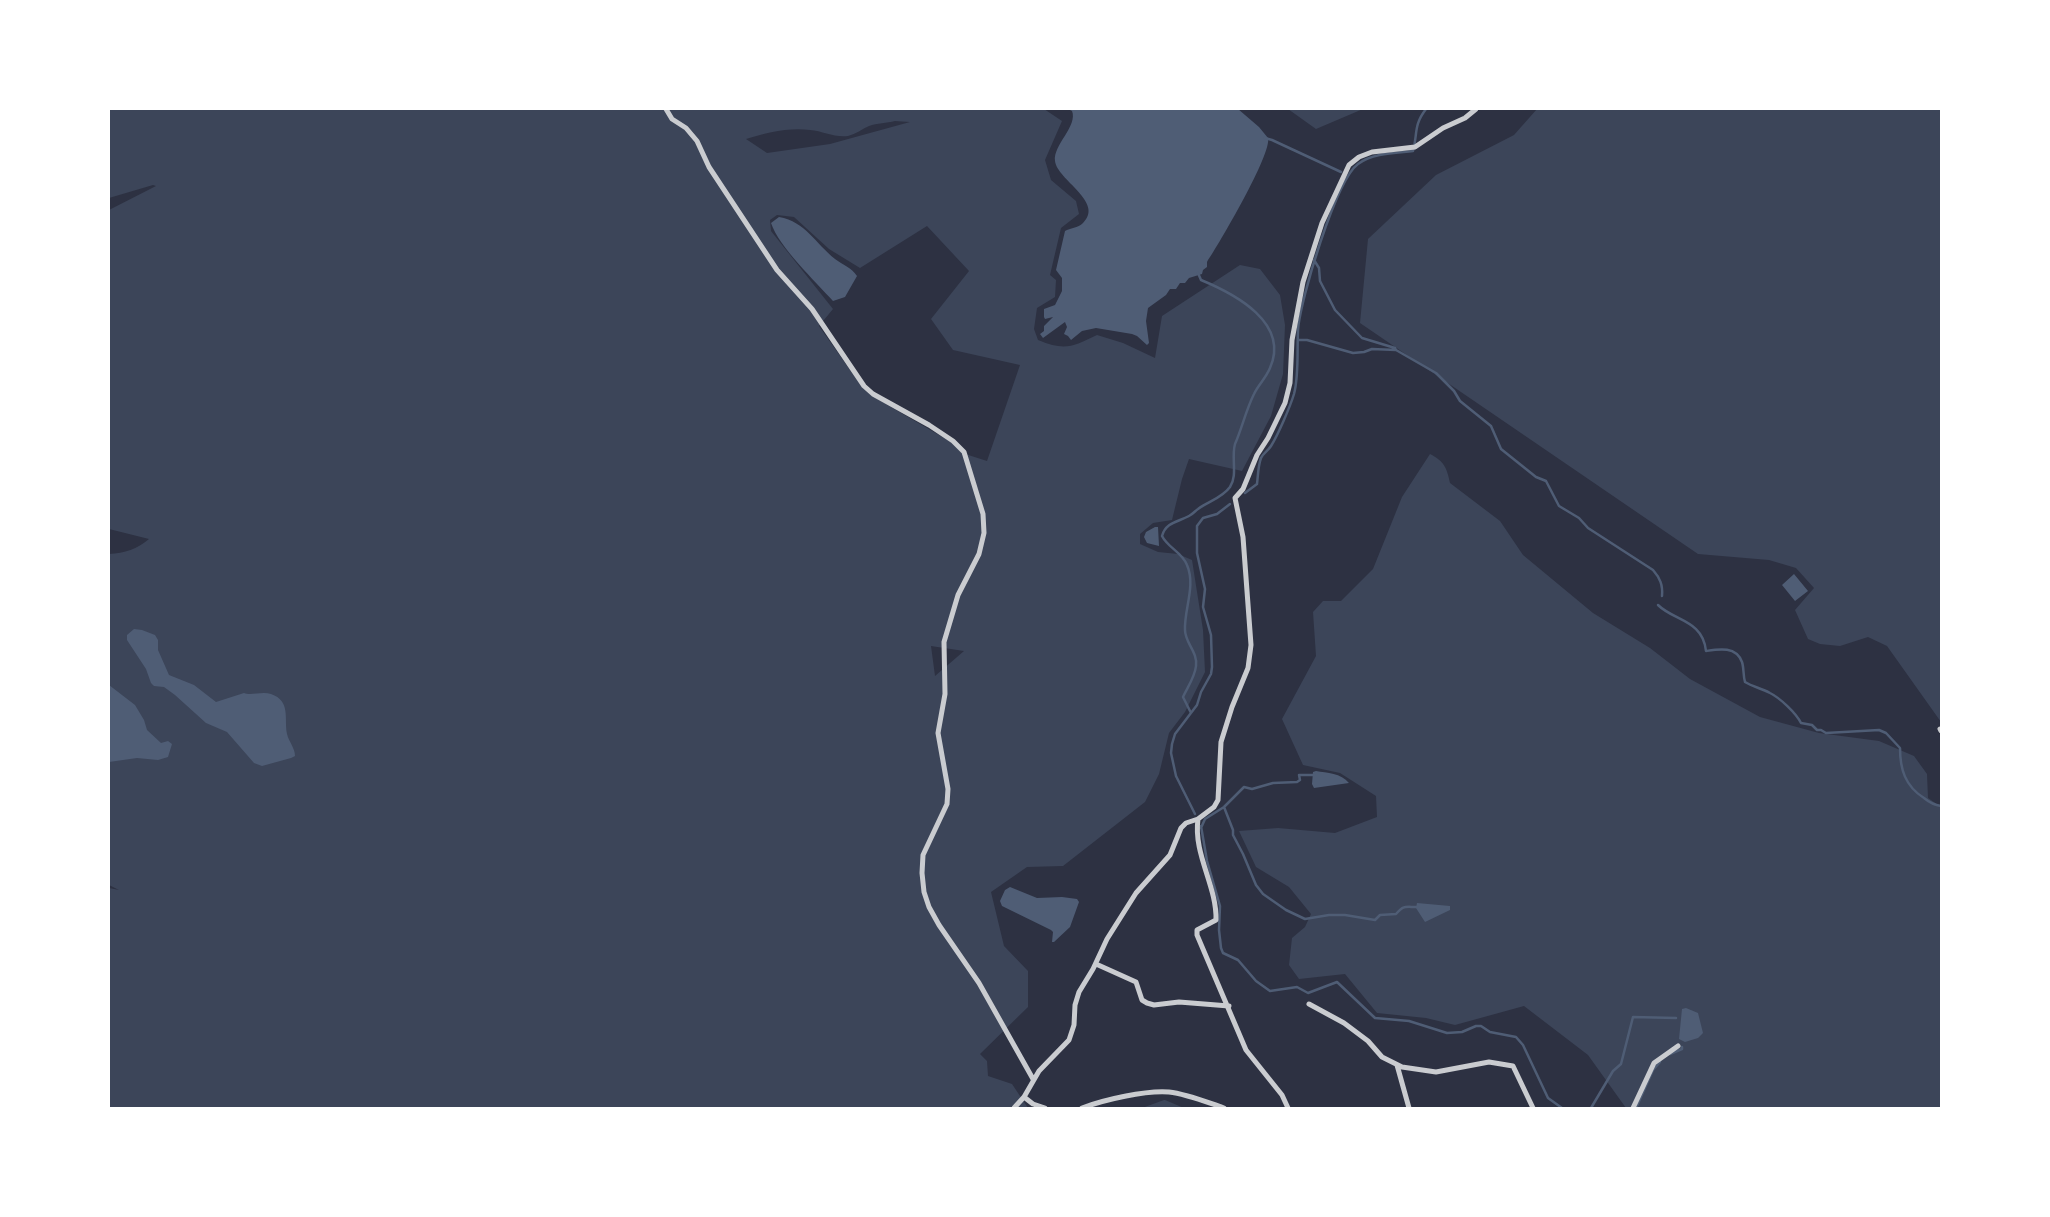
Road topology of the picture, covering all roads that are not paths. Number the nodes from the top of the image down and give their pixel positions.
1 (666, 109) edge
2 (1476, 109) edge
3 (1198, 819) junction
4 (1096, 964) junction
5 (1309, 1004) dead end
6 (1229, 1006) junction
7 (1678, 1046) dead end
8 (1397, 1065) junction
9 (1033, 1079) junction
10 (1024, 1097) junction
11 (1014, 1108) edge
12 (1045, 1108) edge
13 (1082, 1108) edge
14 (1224, 1108) edge
15 (1288, 1108) edge
16 (1410, 1108) edge
17 (1533, 1108) edge
18 (1633, 1108) edge

1 - 9 street
2 - 3 street
3 - 4 street
3 - 6 street
4 - 6 street
4 - 9 street
5 - 8 street
6 - 15 street
7 - 18 street
8 - 16 street
8 - 17 street
9 - 10 street
10 - 11 street
10 - 12 street
13 - 14 street

